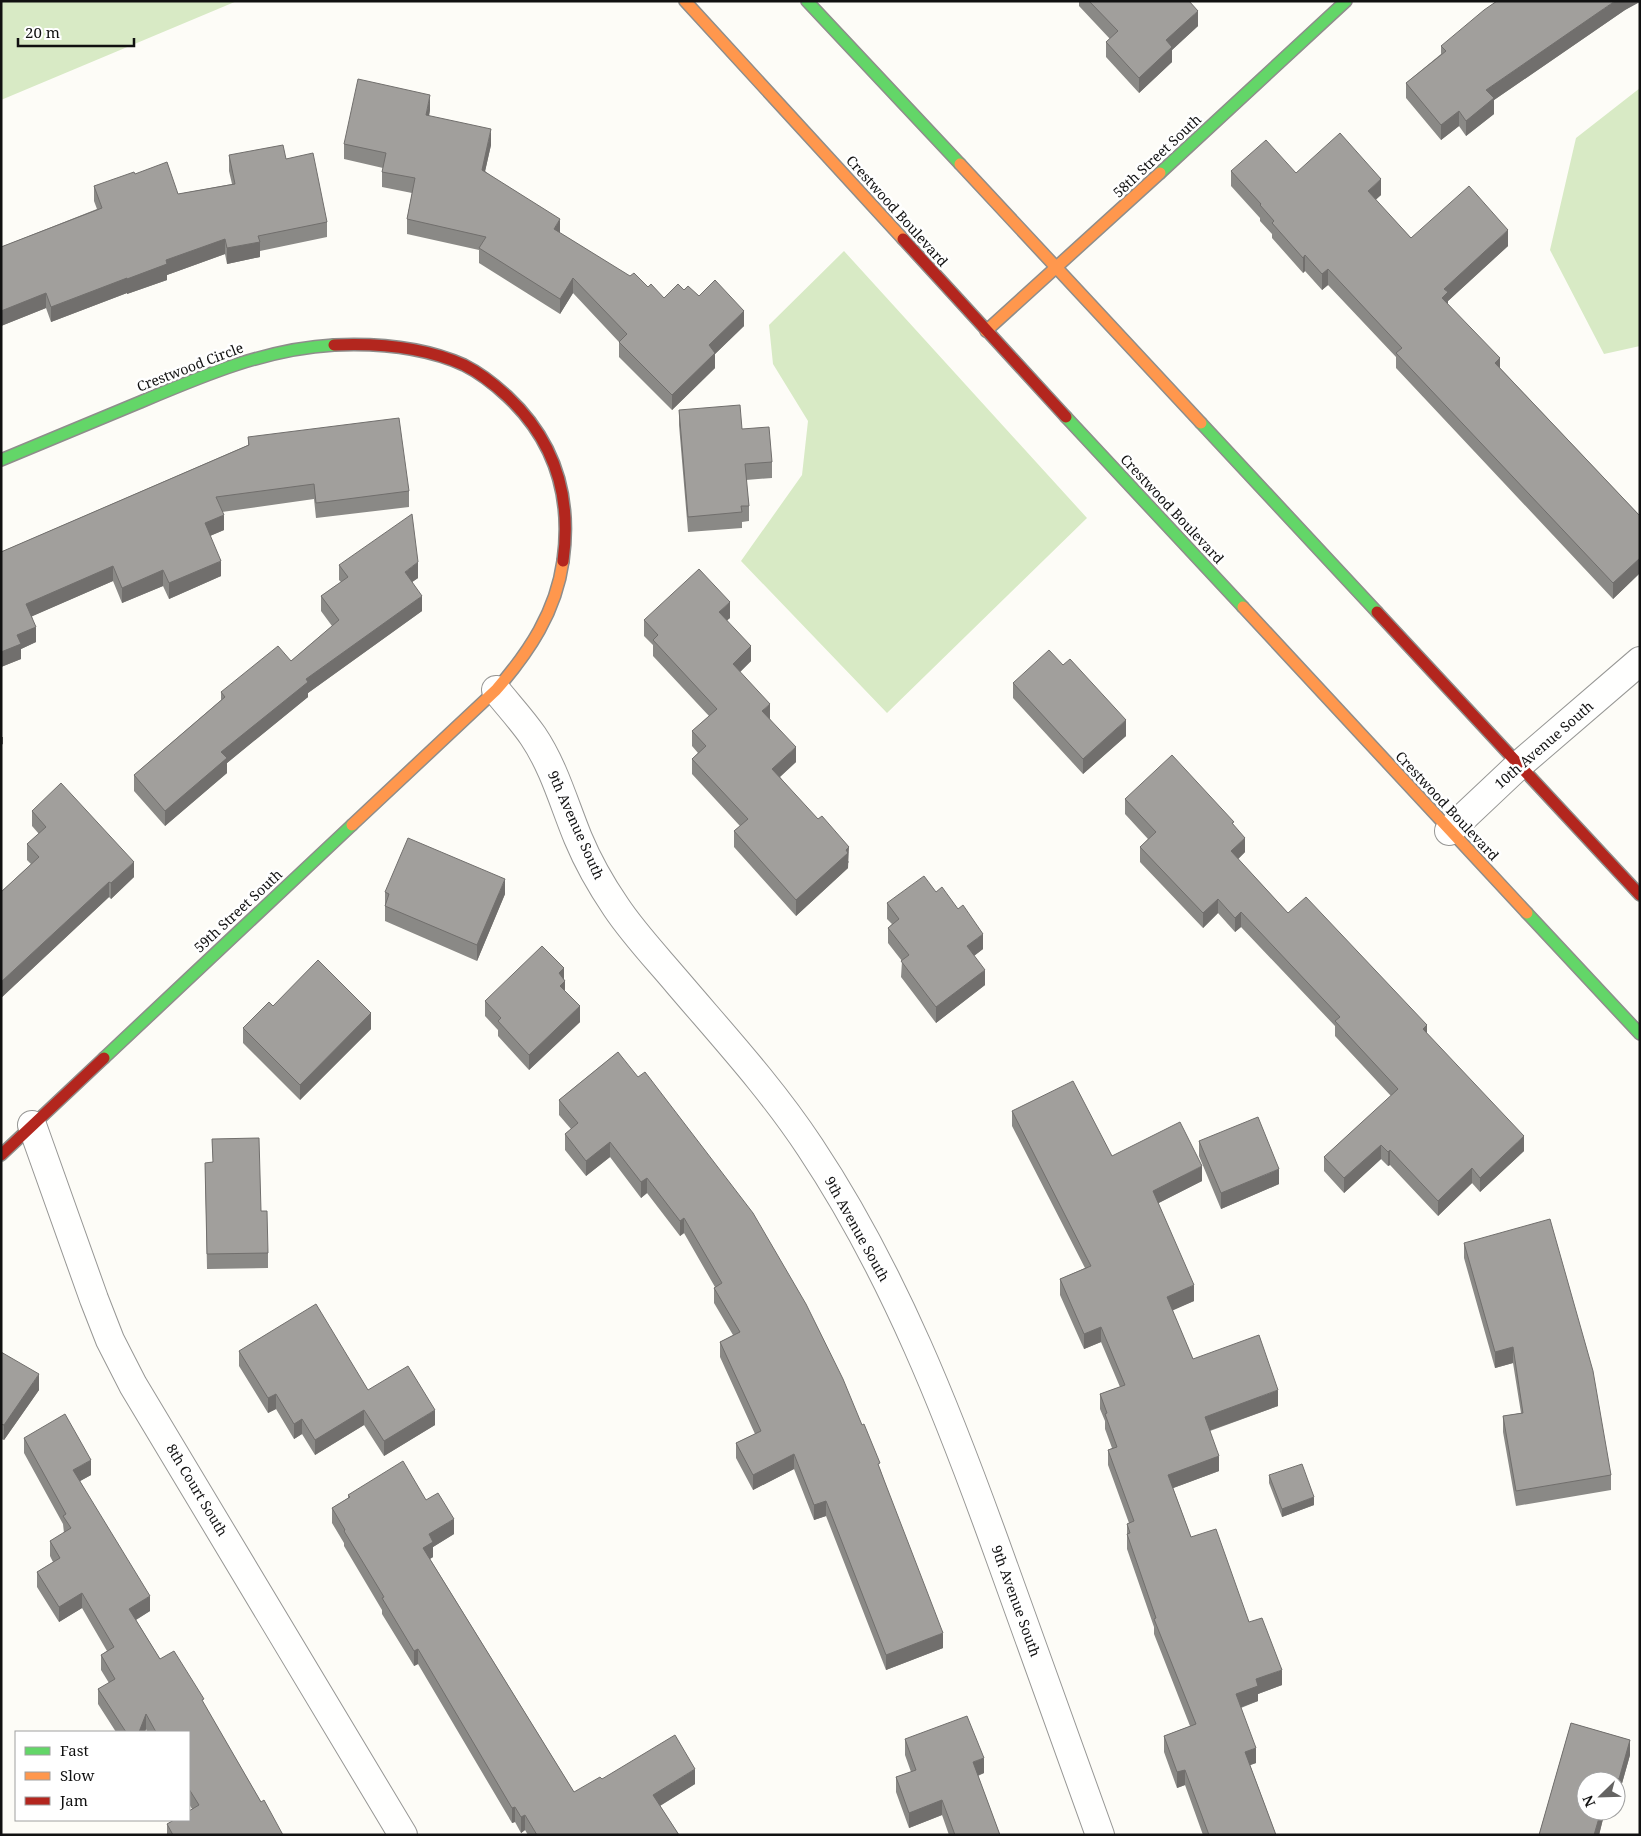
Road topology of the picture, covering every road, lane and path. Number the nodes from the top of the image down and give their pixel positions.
1 (684, 1) edge
2 (807, 1) edge
3 (1346, 1) edge
4 (1057, 268) junction
5 (986, 331) junction
6 (1, 460) edge
7 (1640, 662) edge
8 (496, 690) junction
9 (1519, 765) junction
10 (1449, 830) junction
11 (1640, 895) edge
12 (1640, 1034) edge
13 (32, 1125) junction
14 (1, 1155) edge
15 (403, 1835) edge
16 (1100, 1835) edge

1 - 5 main road, Crestwood Boulevard
2 - 4 main road
3 - 4 main road, 58th Street South
4 - 5 main road, 58th Street South
4 - 9 main road
5 - 10 main road, Crestwood Boulevard
6 - 8 main road, Crestwood Circle
7 - 9 street, 10th Avenue South
8 - 13 main road, 59th Street South
8 - 16 street, 9th Avenue South
9 - 10 street, 10th Avenue South
9 - 11 main road
10 - 12 main road, Crestwood Boulevard
13 - 14 main road, 59th Street South
13 - 15 street, 8th Court South

